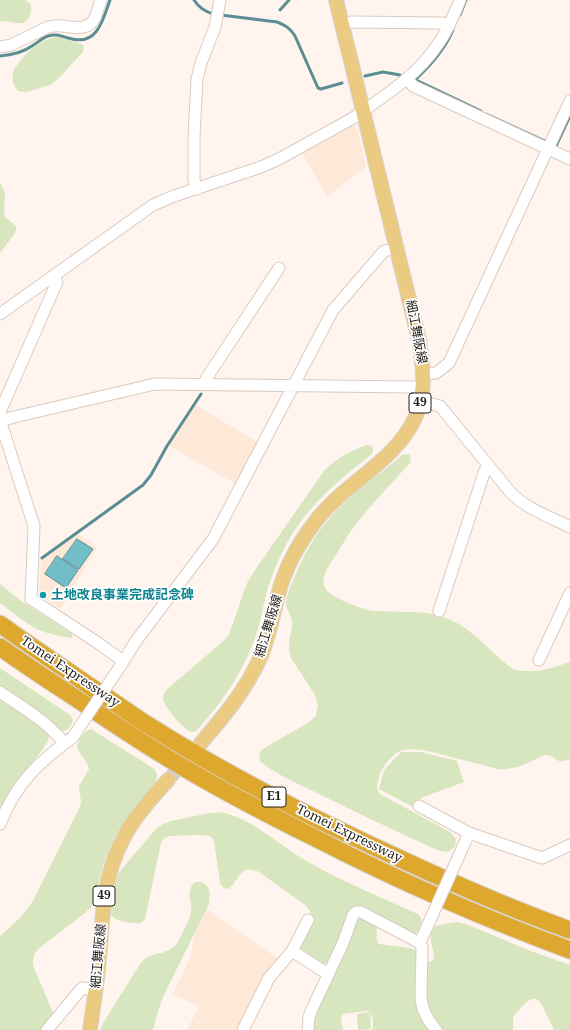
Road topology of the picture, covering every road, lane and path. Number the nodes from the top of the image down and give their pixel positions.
1 (101, 0) edge
2 (220, 0) edge
3 (336, 0) edge
4 (460, 0) edge
5 (342, 24) junction
6 (449, 26) junction
7 (0, 47) edge
8 (407, 79) junction
9 (570, 101) edge
10 (363, 110) junction
11 (548, 149) junction
12 (570, 159) edge
13 (197, 188) junction
14 (397, 248) junction
15 (279, 268) dead end
16 (53, 276) junction
17 (0, 314) edge
18 (424, 374) junction
19 (205, 385) junction
20 (293, 386) junction
21 (421, 395) junction
22 (0, 412) edge
23 (0, 421) edge
24 (489, 467) junction
25 (570, 527) edge
26 (570, 594) edge
27 (439, 611) dead end
28 (0, 624) edge
29 (0, 647) edge
30 (539, 660) dead end
31 (121, 664) junction
32 (0, 692) edge
33 (68, 740) junction
34 (201, 743) tunnel mouth
35 (168, 780) tunnel mouth
36 (419, 806) dead end
37 (0, 824) edge
38 (467, 836) junction
39 (570, 845) edge
40 (308, 920) dead end
41 (570, 930) edge
42 (421, 941) junction
43 (570, 950) edge
44 (292, 951) junction
45 (328, 974) junction
46 (96, 990) junction
47 (47, 1030) edge
48 (90, 1030) edge
49 (243, 1030) edge
50 (308, 1030) edge
51 (436, 1030) edge

1 - 7 street
2 - 13 street
3 - 5 main road, 細江舞阪線 / 49
4 - 6 street
5 - 6 street
5 - 10 main road, 細江舞阪線 / 49
6 - 8 street
8 - 10 street
8 - 11 street
9 - 11 street
10 - 13 street
10 - 14 main road, 細江舞阪線 / 49
11 - 12 street
11 - 18 street
13 - 16 street
14 - 18 main road, 細江舞阪線 / 49
14 - 20 street
15 - 19 street
16 - 17 street
16 - 22 street
18 - 21 main road, 細江舞阪線 / 49
19 - 20 street
19 - 23 street
20 - 21 street
20 - 31 street
21 - 24 street
21 - 34 main road, 細江舞阪線 / 49
23 - 31 street
24 - 25 street
24 - 27 street
26 - 30 street
28 - 41 highway, Tomei Expressway / E1
29 - 43 highway, Tomei Expressway / E1
31 - 33 street, bridge
32 - 33 street
33 - 37 street
35 - 46 main road, 細江舞阪線 / 49
36 - 38 street
38 - 39 street
38 - 42 street, bridge
40 - 44 street
42 - 45 street
42 - 51 street
44 - 45 street
44 - 49 street
45 - 50 street
46 - 47 street
46 - 48 main road, 細江舞阪線 / 49

